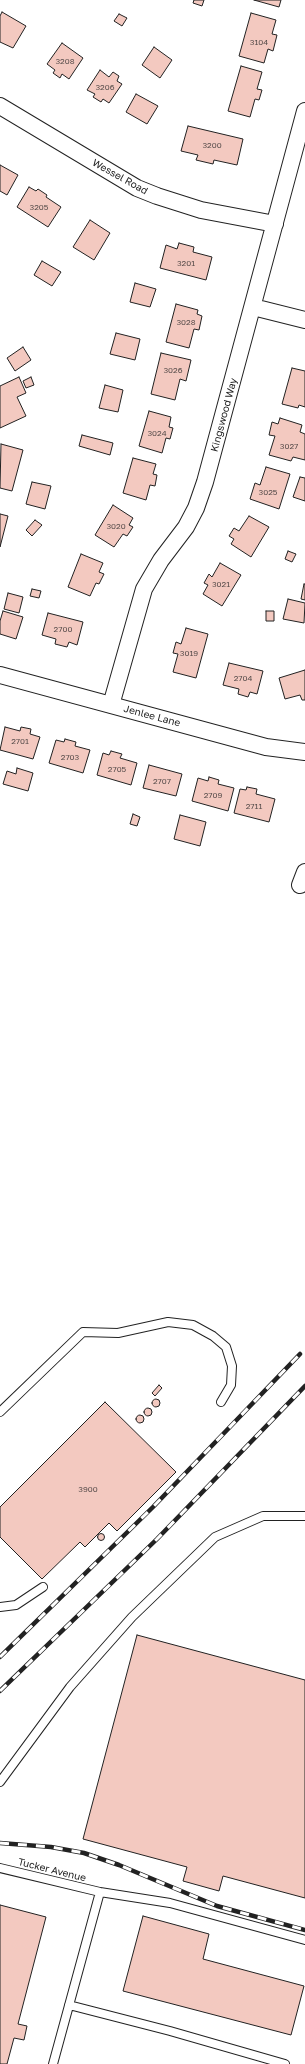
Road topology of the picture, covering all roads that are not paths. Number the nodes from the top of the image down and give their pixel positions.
1 (0, 106) edge
2 (305, 111) edge
3 (275, 224) junction
4 (253, 307) junction
5 (305, 320) edge
6 (0, 675) edge
7 (111, 705) junction
8 (305, 752) edge
9 (221, 1402) dead end
10 (0, 1412) edge
11 (305, 1516) edge
12 (43, 1587) dead end
13 (0, 1607) edge
14 (0, 1782) edge
15 (0, 1868) edge
16 (100, 1892) junction
17 (305, 1940) edge
18 (69, 2005) junction
19 (53, 2064) edge
20 (285, 2064) edge

1 - 3 street, Wessel Road
2 - 3 street, Kingswood Way
3 - 4 street, Kingswood Way
4 - 5 street
4 - 7 street, Kingswood Way
6 - 7 street, Jenlee Lane
7 - 8 street, Jenlee Lane
9 - 10 lane
11 - 14 lane
12 - 13 lane
15 - 16 lane, Tucker Avenue
16 - 17 lane, Tucker Avenue
16 - 18 lane
18 - 19 lane
18 - 20 lane

